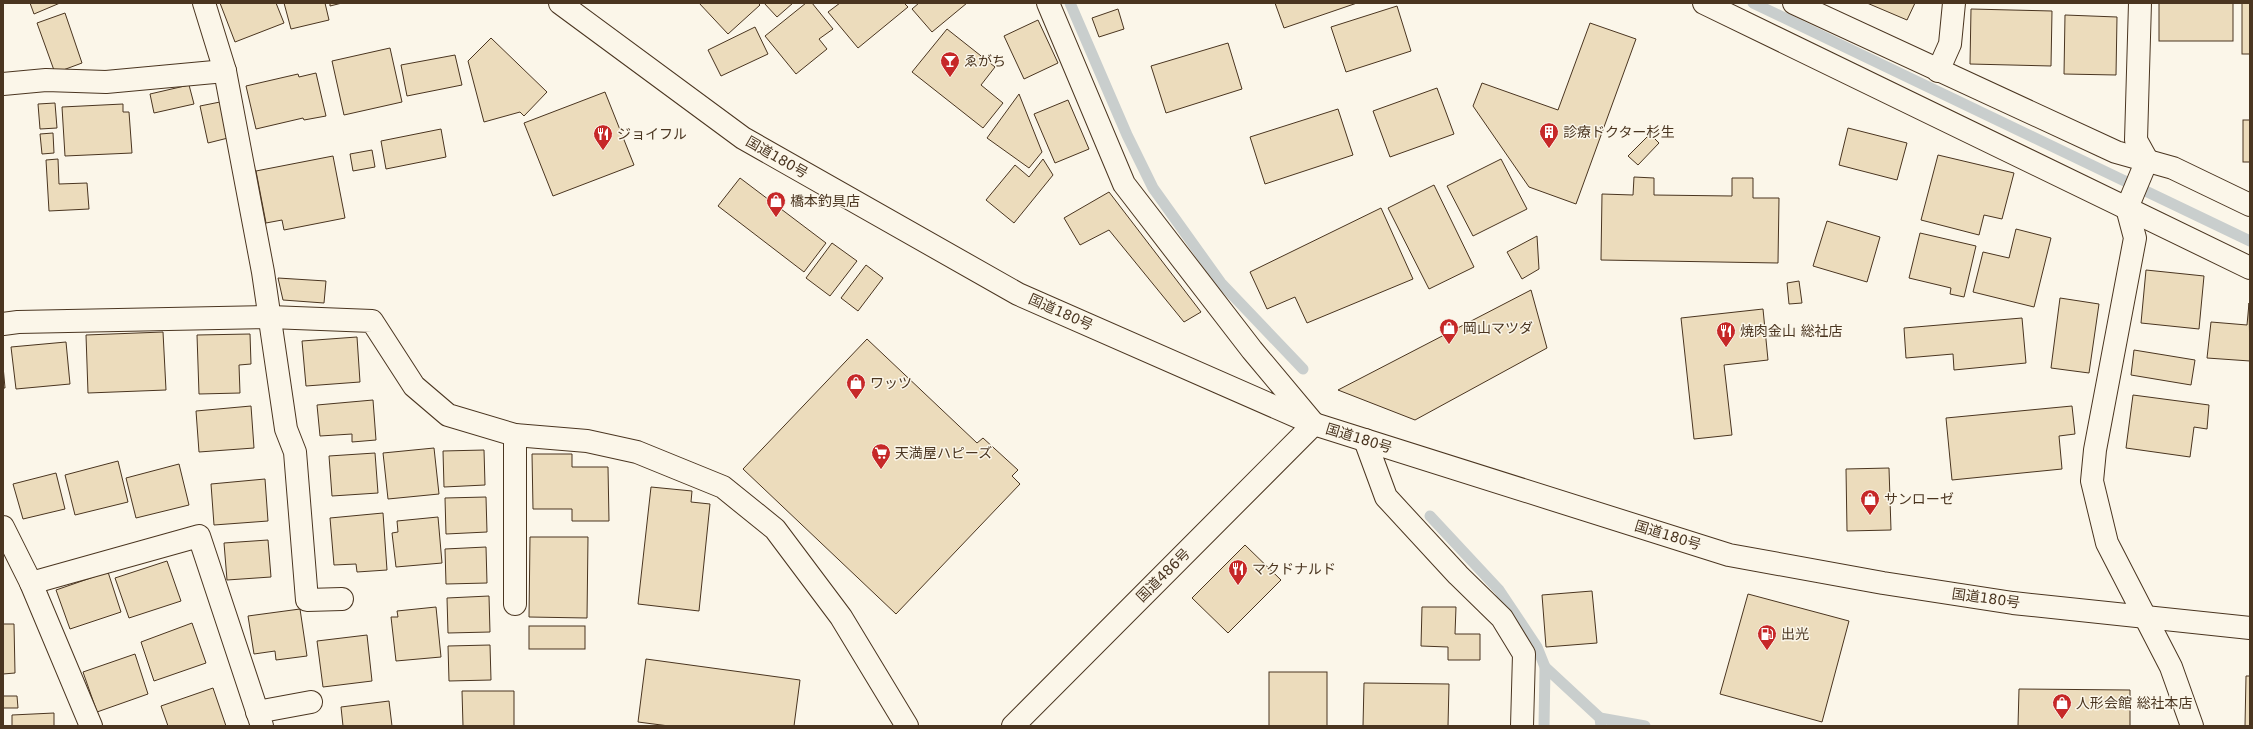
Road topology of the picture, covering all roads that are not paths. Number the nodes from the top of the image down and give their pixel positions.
1 (204, 3) edge
2 (560, 3) edge
3 (1048, 3) edge
4 (1704, 3) edge
5 (1794, 3) edge
6 (1954, 3) edge
7 (2140, 3) edge
8 (225, 71) junction
9 (1938, 71) junction
10 (3, 84) edge
11 (2147, 160) junction
12 (2132, 195) junction
13 (2250, 206) edge
14 (2250, 268) edge
15 (270, 317) junction
16 (3, 324) edge
17 (1314, 424) junction
18 (515, 435) junction
19 (1365, 440) junction
20 (3, 527) edge
21 (31, 583) junction
22 (342, 599) dead end
23 (516, 604) dead end
24 (2144, 617) junction
25 (2250, 628) edge
26 (311, 702) dead end
27 (260, 719) edge
28 (91, 726) edge
29 (907, 726) edge
30 (1013, 726) edge
31 (1522, 726) edge
32 (2192, 726) edge

1 - 8 main road
2 - 17 main road, 国道180号
3 - 17 main road
4 - 12 main road
5 - 9 main road
6 - 9 main road
7 - 11 main road
8 - 10 main road
8 - 15 main road
9 - 11 main road
11 - 12 main road
11 - 13 main road
12 - 14 main road
12 - 24 main road
15 - 16 main road
15 - 18 main road
15 - 22 main road
17 - 19 main road, 国道180号
17 - 30 main road, 国道486号
18 - 23 main road
18 - 29 main road
19 - 24 main road, 国道180号
19 - 31 main road
20 - 21 main road
21 - 27 main road
21 - 28 main road
24 - 25 main road, 国道180号
24 - 32 main road
26 - 27 main road

